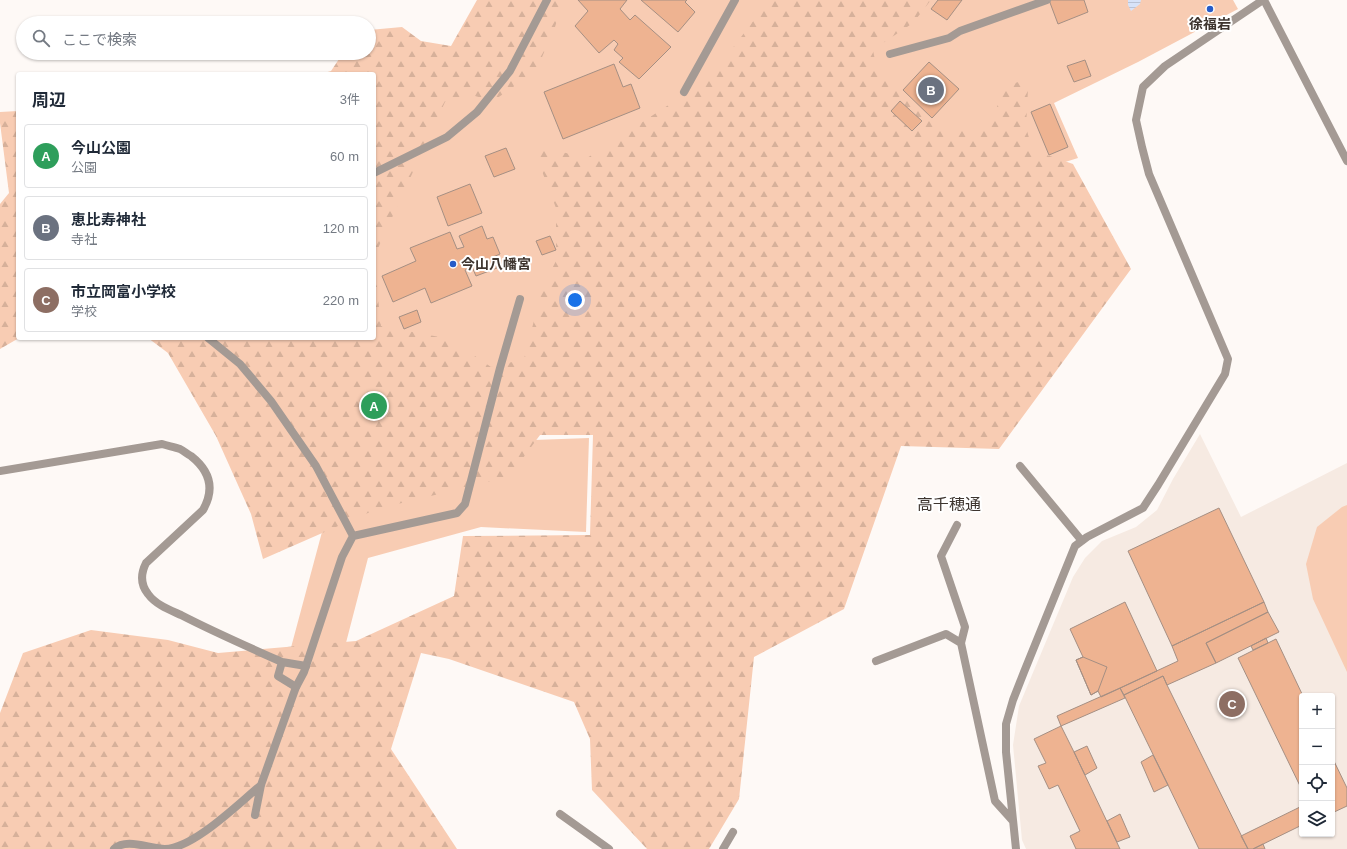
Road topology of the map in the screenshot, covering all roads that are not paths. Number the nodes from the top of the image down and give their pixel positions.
1 (547, 0) edge
2 (735, 0) edge
3 (1047, 0) edge
4 (1264, 0) edge
5 (890, 54) dead end
6 (684, 92) dead end
7 (1347, 162) edge
8 (376, 172) edge
9 (520, 299) dead end
10 (210, 340) edge
11 (1020, 466) dead end
12 (0, 471) edge
13 (957, 525) dead end
14 (354, 536) junction
15 (1082, 541) junction
16 (961, 643) junction
17 (876, 661) dead end
18 (282, 662) junction
19 (306, 666) junction
20 (296, 687) junction
21 (261, 785) junction
22 (560, 814) dead end
23 (255, 815) dead end
24 (1013, 821) junction
25 (733, 832) dead end
26 (114, 849) edge
27 (609, 849) edge
28 (723, 849) edge
29 (1016, 849) edge

1 - 8 street
2 - 6 street
3 - 5 street
4 - 7 street
4 - 15 street
9 - 14 street
10 - 14 street
11 - 15 street
12 - 18 street
13 - 16 street
14 - 19 street
15 - 24 street
16 - 17 street
16 - 24 street
18 - 19 street
18 - 20 street
19 - 20 street
20 - 21 street
21 - 23 street
21 - 26 street
22 - 27 street
24 - 29 street
25 - 28 street

